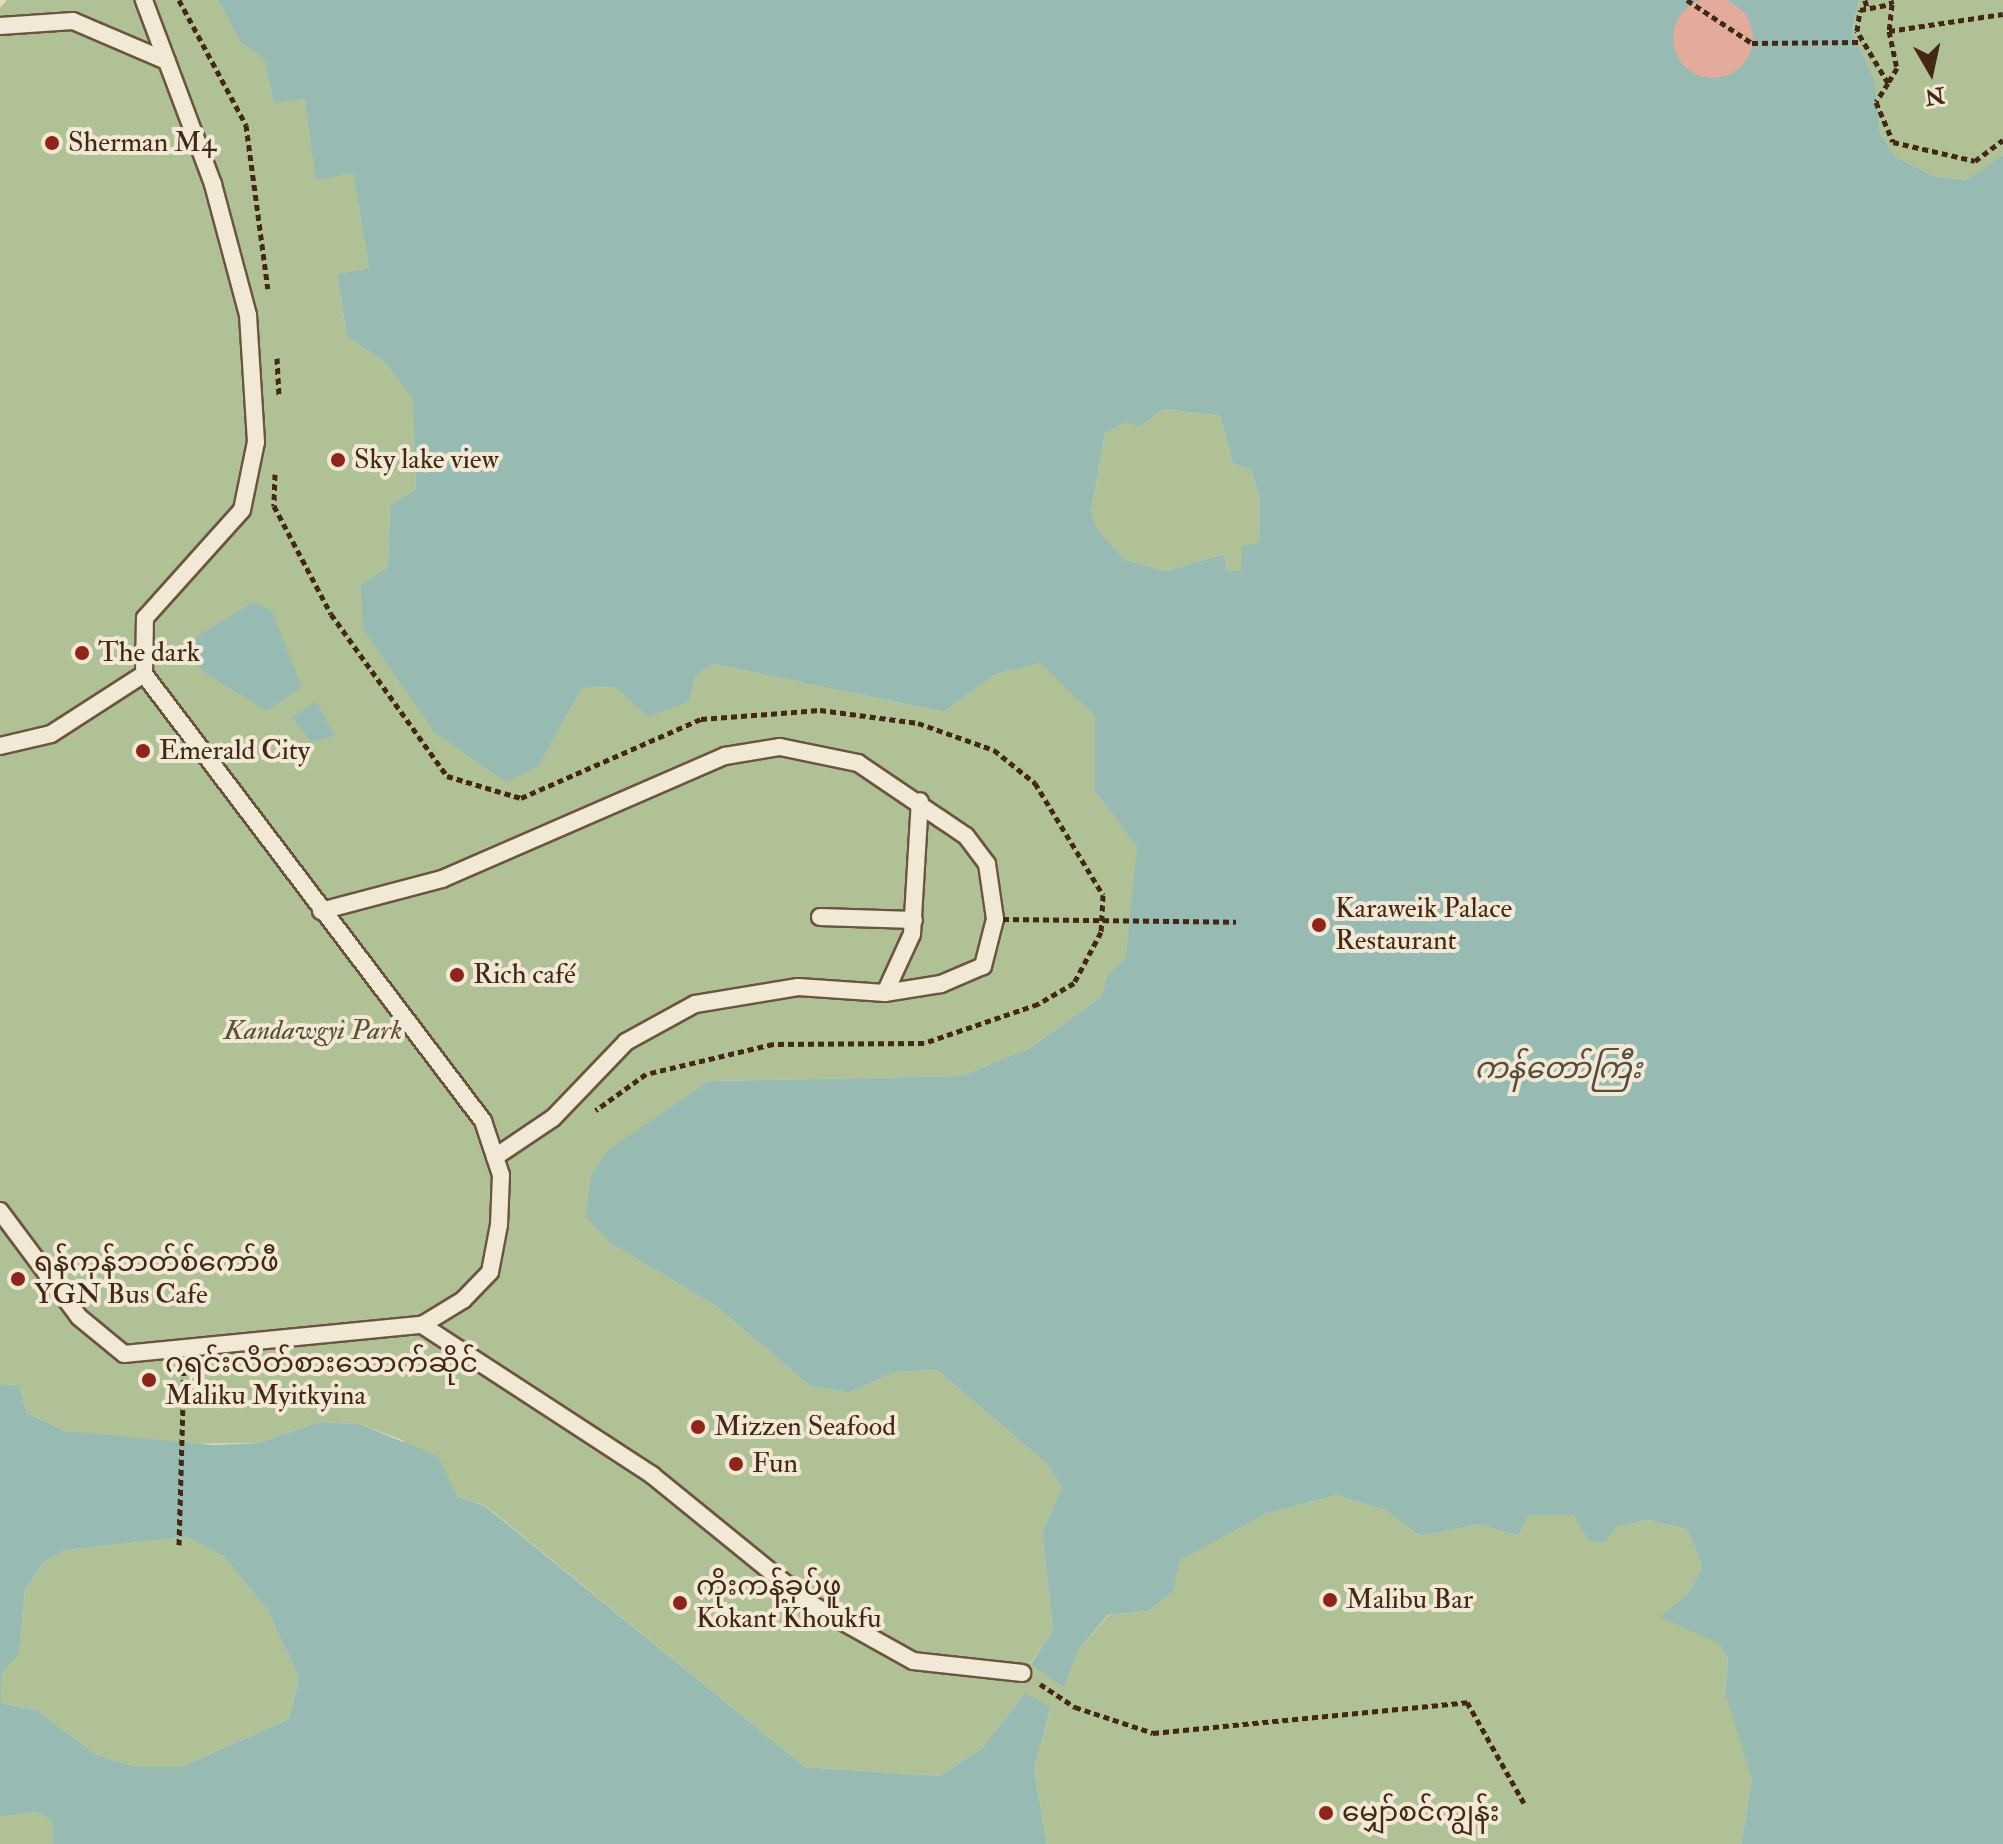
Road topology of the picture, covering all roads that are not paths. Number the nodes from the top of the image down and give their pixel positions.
1 (133, 0) edge
2 (145, 8) edge
3 (0, 26) edge
4 (167, 61) junction
5 (144, 674) junction
6 (0, 746) edge
7 (920, 801) junction
8 (321, 911) junction
9 (820, 917) dead end
10 (914, 920) junction
11 (885, 993) junction
12 (495, 1157) junction
13 (0, 1211) edge
14 (422, 1325) junction
15 (1022, 1673) road end

1 - 2 lane
2 - 4 lane
3 - 4 lane
4 - 5 lane
5 - 6 lane
5 - 8 lane
7 - 8 lane
7 - 10 lane
7 - 11 lane
8 - 12 lane
9 - 10 lane
10 - 11 lane
11 - 12 lane
12 - 14 lane
13 - 14 lane
14 - 15 lane

